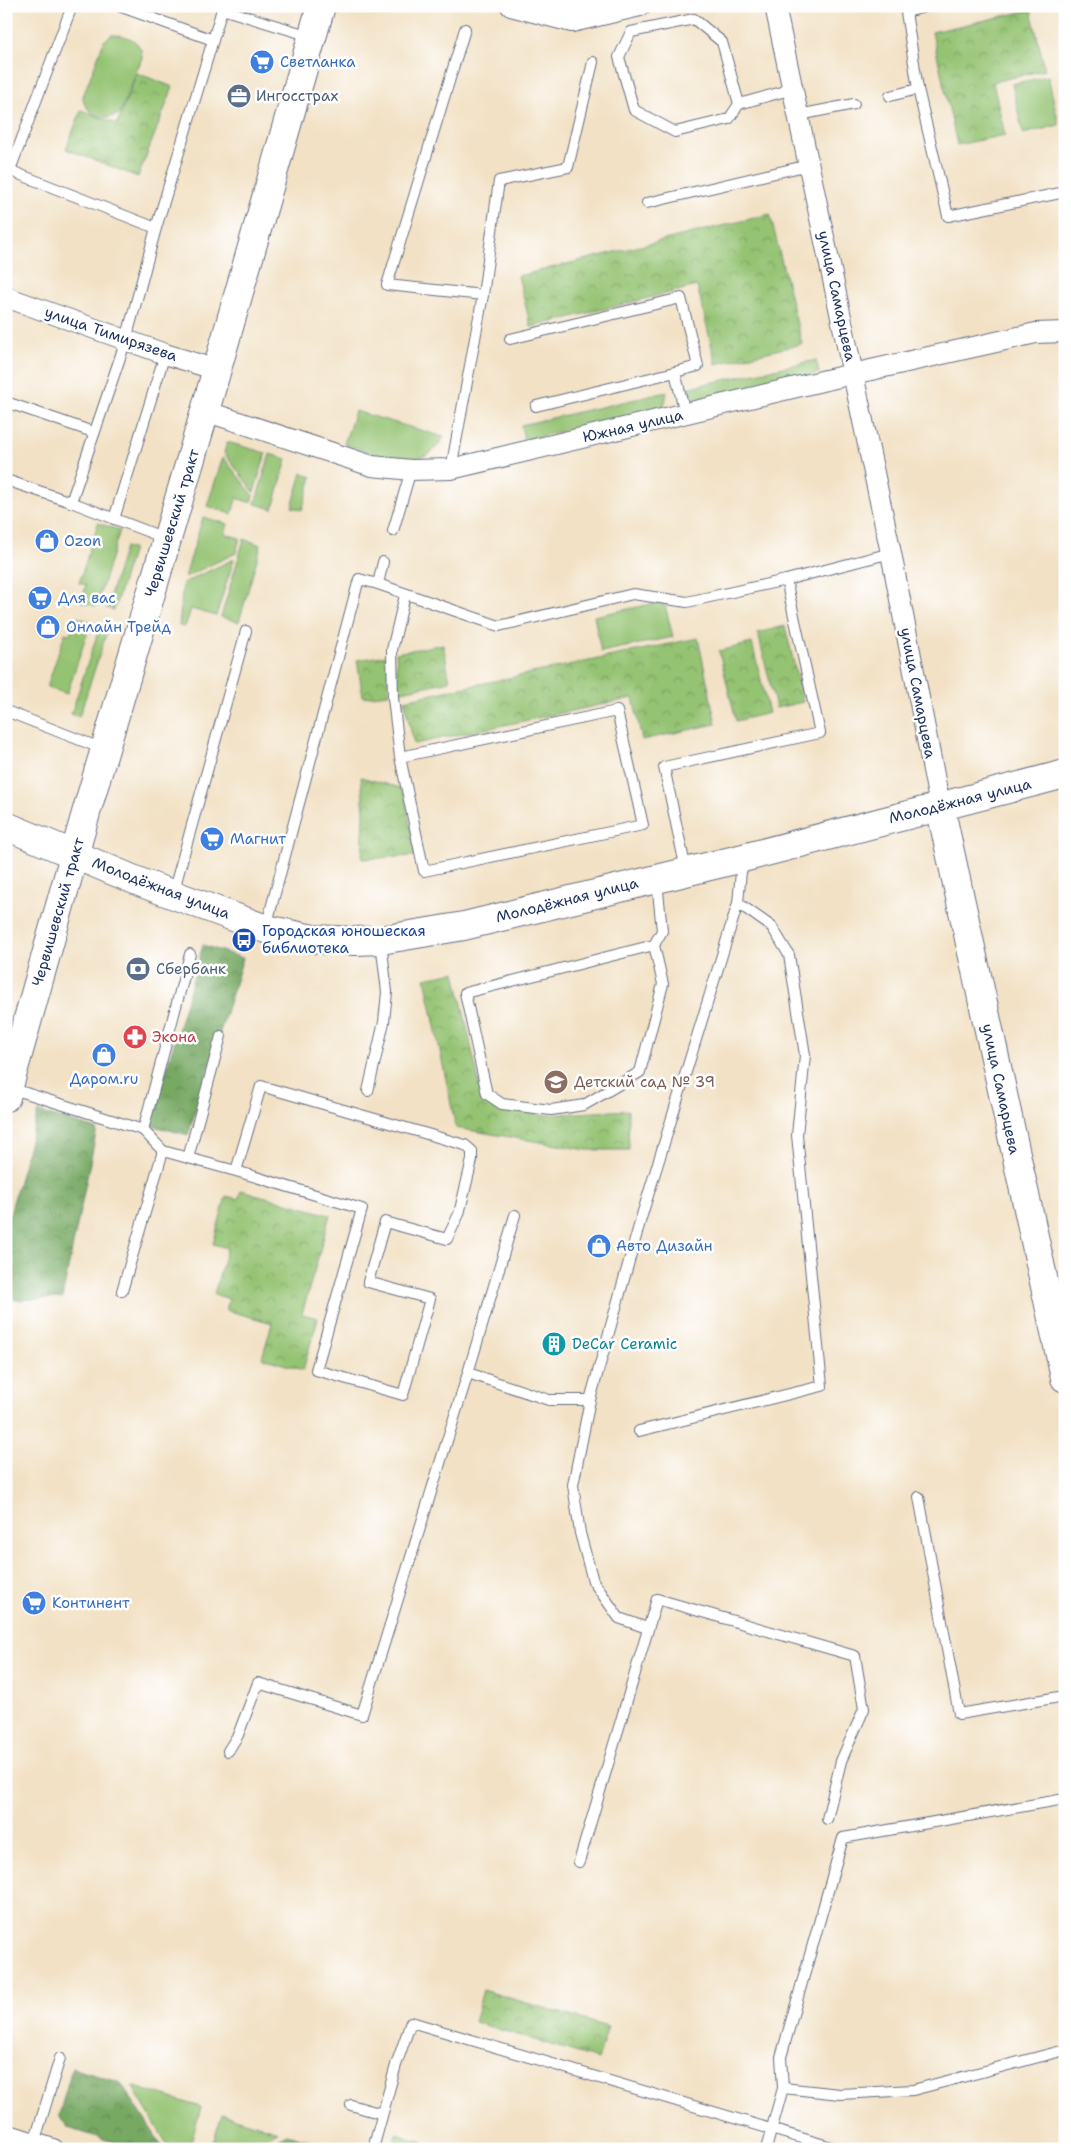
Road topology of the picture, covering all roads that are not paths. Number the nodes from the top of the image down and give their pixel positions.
1 (72, 6) edge
2 (119, 6) edge
3 (321, 6) edge
4 (640, 6) edge
5 (775, 6) edge
6 (929, 6) edge
7 (522, 8) edge
8 (465, 29) dead end
9 (312, 36) junction
10 (212, 40) junction
11 (593, 62) dead end
12 (793, 89) junction
13 (918, 89) junction
14 (890, 96) dead end
15 (738, 104) junction
16 (854, 104) dead end
17 (799, 115) junction
18 (809, 165) junction
19 (8, 170) edge
20 (1065, 192) edge
21 (647, 203) dead end
22 (156, 228) junction
23 (482, 295) junction
24 (6, 297) edge
25 (1065, 332) edge
26 (510, 339) dead end
27 (126, 340) junction
28 (165, 354) junction
29 (217, 370) junction
30 (675, 372) junction
31 (854, 373) junction
32 (6, 402) edge
33 (536, 406) dead end
34 (205, 411) junction
35 (685, 413) junction
36 (93, 432) junction
37 (451, 469) junction
38 (411, 470) junction
39 (6, 480) edge
40 (71, 502) junction
41 (114, 519) junction
42 (394, 531) dead end
43 (167, 539) junction
44 (891, 553) junction
45 (383, 562) dead end
46 (786, 580) junction
47 (378, 584) junction
48 (405, 595) junction
49 (246, 631) dead end
50 (6, 710) edge
51 (104, 750) junction
52 (400, 757) junction
53 (1065, 774) edge
54 (940, 806) junction
55 (6, 826) edge
56 (74, 854) junction
57 (742, 858) junction
58 (686, 871) junction
59 (656, 878) junction
60 (172, 894) junction
61 (738, 903) junction
62 (266, 929) junction
63 (381, 940) junction
64 (654, 945) junction
65 (190, 954) dead end
66 (221, 1036) dead end
67 (368, 1092) dead end
68 (8, 1093) edge
69 (143, 1130) junction
70 (162, 1151) junction
71 (188, 1158) junction
72 (236, 1171) junction
73 (515, 1215) dead end
74 (122, 1291) dead end
75 (468, 1373) junction
76 (1065, 1378) edge
77 (590, 1400) junction
78 (639, 1430) dead end
79 (919, 1498) dead end
80 (648, 1628) junction
81 (1065, 1696) edge
82 (228, 1751) dead end
83 (1065, 1799) edge
84 (827, 1818) dead end
85 (578, 1862) dead end
86 (1065, 2050) edge
87 (60, 2058) dead end
88 (783, 2088) junction
89 (351, 2105) dead end
90 (382, 2114) junction
91 (772, 2130) junction
92 (6, 2134) edge
93 (43, 2146) edge
94 (373, 2149) edge
95 (766, 2149) edge
96 (838, 2149) edge

1 - 19 lane
2 - 10 lane
3 - 9 street, Червишевский тракт
4 - 7 street
5 - 12 street, улица Самарцева
6 - 13 lane
8 - 23 lane
9 - 10 lane
9 - 29 street, Червишевский тракт
10 - 22 lane
11 - 23 lane
12 - 15 lane
12 - 17 street, улица Самарцева
13 - 14 lane
13 - 20 lane
15 - 15 lane
16 - 17 lane
17 - 18 street, улица Самарцева
18 - 21 lane
18 - 31 street, улица Самарцева
19 - 22 lane
22 - 27 lane
23 - 37 lane
24 - 27 street, улица Тимирязева
25 - 31 street, Южная улица
26 - 30 lane
27 - 28 street, улица Тимирязева
27 - 36 lane
28 - 29 street, улица Тимирязева
28 - 41 lane
29 - 34 street, Червишевский тракт
30 - 33 lane
30 - 35 lane
31 - 35 street, Южная улица
31 - 44 street, улица Самарцева
32 - 36 lane
34 - 38 street, Южная улица
34 - 43 street, Червишевский тракт
35 - 37 street, Южная улица
36 - 40 lane
37 - 38 street, Южная улица
38 - 42 lane
39 - 40 lane
40 - 41 lane
41 - 43 lane
43 - 51 street, Червишевский тракт
44 - 46 lane
44 - 54 street, улица Самарцева
45 - 47 lane
46 - 48 lane
46 - 58 lane
47 - 48 lane
47 - 62 lane
48 - 52 lane
49 - 60 lane
50 - 51 lane
51 - 56 street, Червишевский тракт
52 - 52 lane
53 - 54 street, Молодёжная улица
54 - 57 street, Молодёжная улица
54 - 76 street, улица Самарцева
55 - 56 street, Молодёжная улица
56 - 60 street, Молодёжная улица
56 - 68 street, Червишевский тракт
57 - 58 street, Молодёжная улица
57 - 61 lane
58 - 59 street, Молодёжная улица
59 - 63 street, Молодёжная улица
59 - 64 lane
60 - 62 street, Молодёжная улица
61 - 77 lane
61 - 78 lane
62 - 63 street, Молодёжная улица
63 - 67 lane
64 - 64 lane
65 - 69 lane
66 - 71 lane
68 - 69 lane
69 - 70 lane
70 - 71 lane
70 - 74 lane
71 - 72 lane
72 - 72 lane
73 - 75 lane
75 - 77 lane
75 - 82 lane
77 - 80 lane
79 - 81 lane
80 - 84 lane
80 - 85 lane
83 - 88 lane
86 - 88 lane
87 - 93 lane
88 - 91 lane
89 - 90 lane
90 - 91 lane
90 - 94 lane
91 - 95 lane
91 - 96 lane
92 - 93 street

